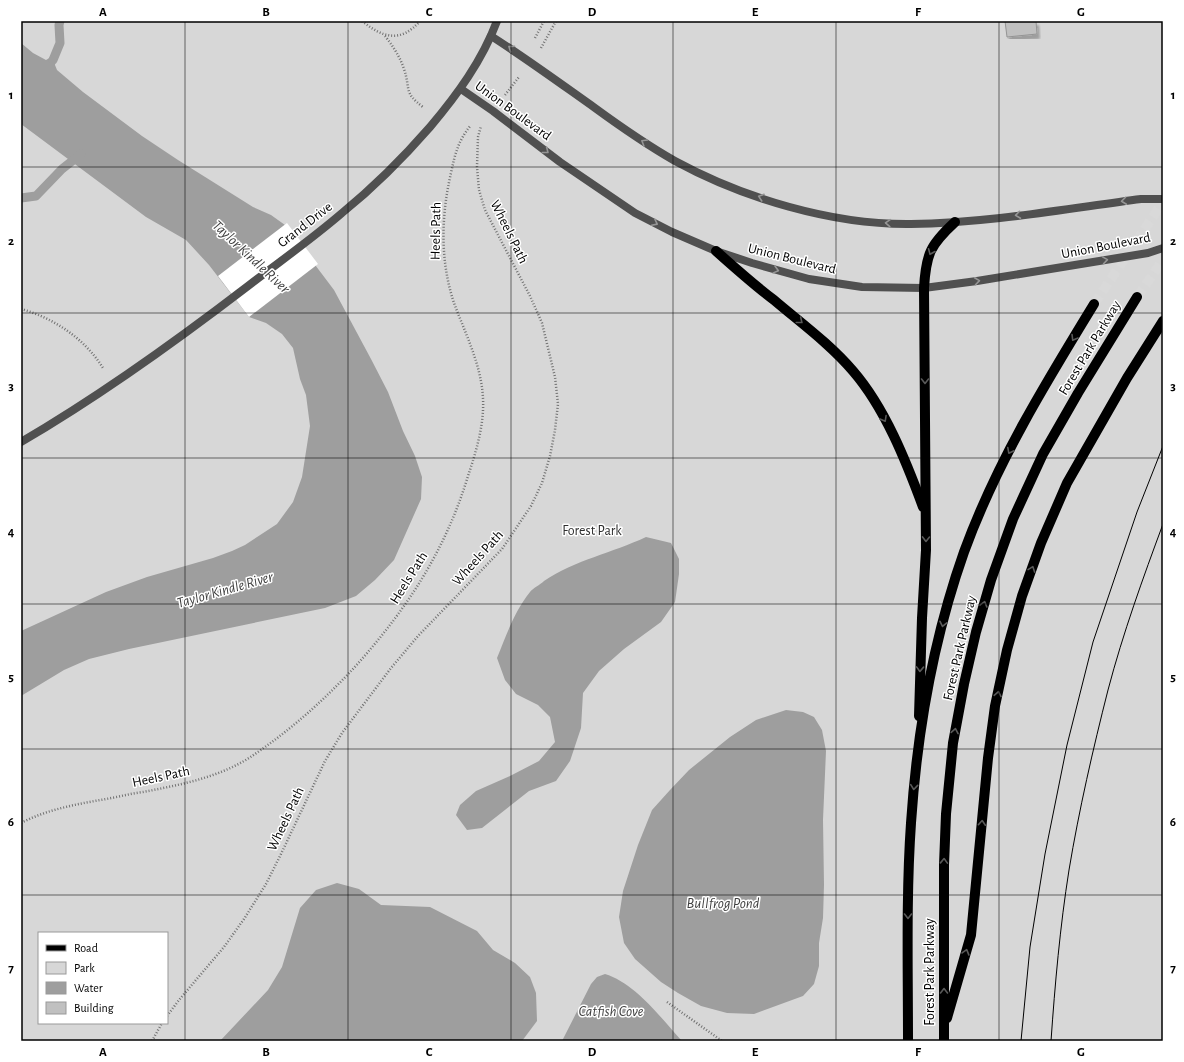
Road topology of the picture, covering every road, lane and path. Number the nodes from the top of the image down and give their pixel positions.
1 (362, 21) edge
2 (420, 21) edge
3 (497, 21) edge
4 (544, 21) edge
5 (556, 21) edge
6 (385, 36) junction
7 (492, 36) junction
8 (535, 38) dead end
9 (530, 62) junction
10 (460, 89) junction
11 (424, 107) dead end
12 (493, 111) junction
13 (471, 125) dead end
14 (1163, 199) edge
15 (955, 222) junction
16 (1163, 248) edge
17 (716, 251) junction
18 (924, 288) junction
19 (1137, 297) tunnel mouth
20 (1094, 304) tunnel mouth
21 (21, 309) edge
22 (1163, 321) edge
23 (102, 365) dead end
24 (21, 442) edge
25 (926, 514) junction
26 (918, 748) junction
27 (21, 823) edge
28 (667, 1002) dead end
29 (168, 1015) edge
30 (161, 1024) edge
31 (944, 1030) junction
32 (152, 1041) edge
33 (722, 1041) edge
34 (908, 1041) edge
35 (944, 1041) edge

1 - 6 path
2 - 6 path
3 - 7 street, Grand Drive
4 - 8 path
5 - 9 path, Wheels Path
6 - 11 path
9 -> 7 street
7 - 10 street, Grand Drive
9 - 12 path, Wheels Path
15 -> 9 street
10 - 12 street, Union Boulevard
10 - 24 street, Grand Drive
12 -> 17 street, Union Boulevard
12 - 29 path, Wheels Path
13 - 27 path, Heels Path
14 -> 15 street
15 -> 18 main road
18 -> 16 street, Union Boulevard
17 -> 18 street, Union Boulevard
17 -> 25 main road
18 -> 25 main road
31 -> 19 main road, Forest Park Parkway
20 -> 26 main road, Forest Park Parkway
21 - 23 path
31 -> 22 main road
25 -> 26 main road
26 -> 34 main road, Forest Park Parkway
28 - 33 path
30 - 32 path
31 - 35 main road, Forest Park Parkway

